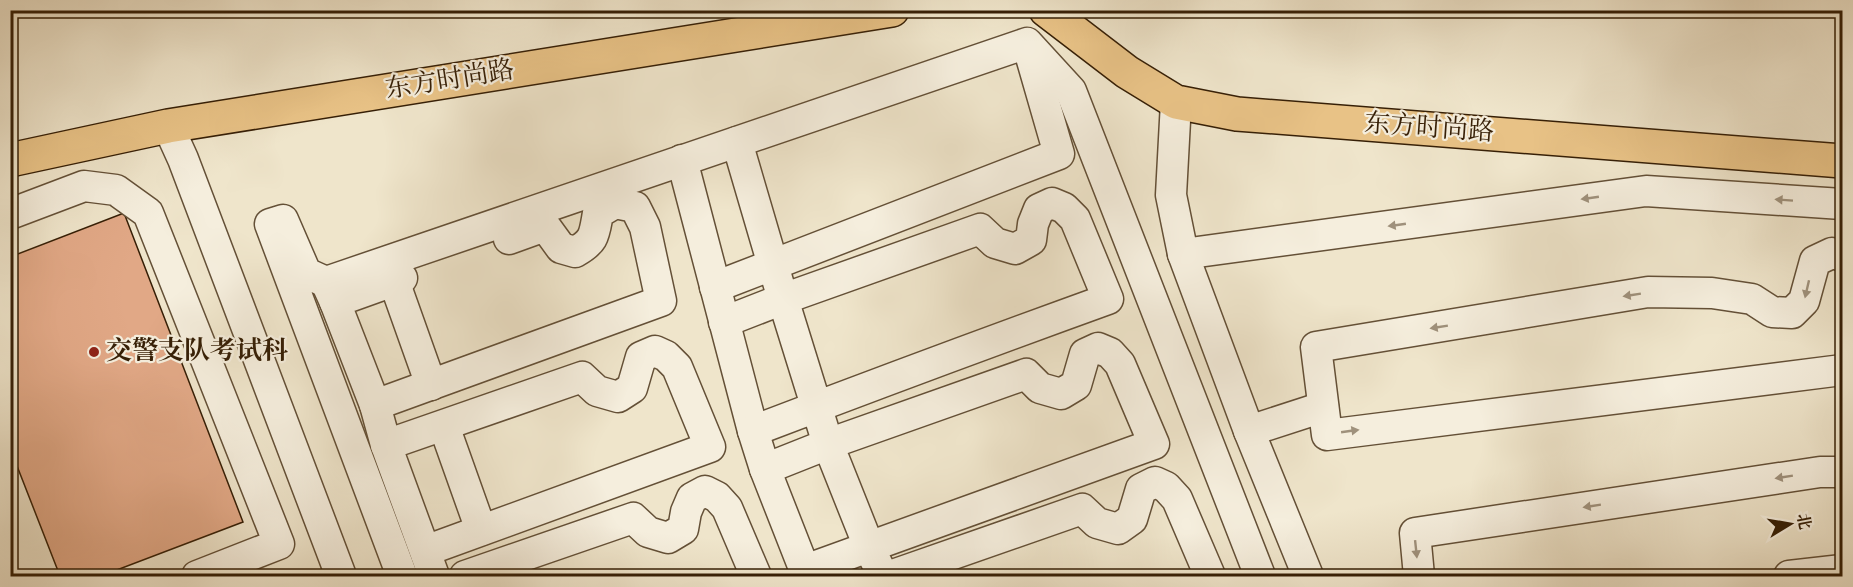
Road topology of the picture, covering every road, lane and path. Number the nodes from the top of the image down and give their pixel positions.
1 (892, 10) edge
2 (1046, 10) edge
3 (1027, 43) junction
4 (1176, 102) junction
5 (168, 126) junction
6 (737, 142) junction
7 (10, 160) edge
8 (682, 160) junction
9 (1842, 161) edge
10 (1842, 204) edge
11 (10, 214) edge
12 (1183, 254) junction
13 (1842, 256) edge
14 (772, 264) junction
15 (394, 280) junction
16 (715, 287) junction
17 (330, 292) junction
18 (783, 299) junction
19 (724, 322) junction
20 (1842, 370) edge
21 (431, 385) junction
22 (375, 405) junction
23 (816, 407) junction
24 (1323, 408) junction
25 (444, 426) junction
26 (1249, 430) junction
27 (753, 431) junction
28 (828, 444) junction
29 (386, 445) junction
30 (765, 470) junction
31 (1842, 472) edge
32 (481, 530) junction
33 (869, 548) junction
34 (429, 564) edge
35 (1842, 570) edge
36 (496, 572) edge
37 (806, 573) edge
38 (196, 576) edge
39 (341, 576) edge
40 (402, 576) edge
41 (465, 576) edge
42 (756, 576) edge
43 (883, 576) edge
44 (890, 576) edge
45 (1210, 576) edge
46 (1260, 576) edge
47 (1308, 576) edge
48 (1419, 576) edge
49 (1789, 576) edge

1 - 5 main road, 东方时尚路
2 - 4 main road, 东方时尚路
3 - 6 lane
3 - 14 lane
3 - 46 lane
4 - 9 main road, 东方时尚路
4 - 12 lane
5 - 7 main road, 东方时尚路
5 - 39 lane
6 - 8 lane
6 - 14 lane
8 - 16 lane
8 - 17 lane
10 -> 12 lane
11 - 38 lane
12 - 26 lane
13 -> 24 lane
14 - 16 lane
14 - 18 lane
15 - 17 lane
15 - 21 lane
15 - 21 lane
16 - 19 lane
17 - 22 lane
17 - 40 lane
18 - 19 lane
18 - 23 lane
18 - 23 lane
19 - 27 lane
24 -> 20 lane
21 - 22 lane
22 - 29 lane
23 - 27 lane
23 - 28 lane
24 - 26 lane
25 - 29 lane
25 - 32 lane
25 - 32 lane
26 - 47 lane
27 - 30 lane
28 - 30 lane
28 - 33 lane
28 - 33 lane
29 - 34 lane
30 - 37 lane
31 -> 48 lane
32 - 34 lane
33 - 37 lane
33 - 43 lane
35 - 49 lane
36 - 41 lane
36 - 42 lane
44 - 45 lane

